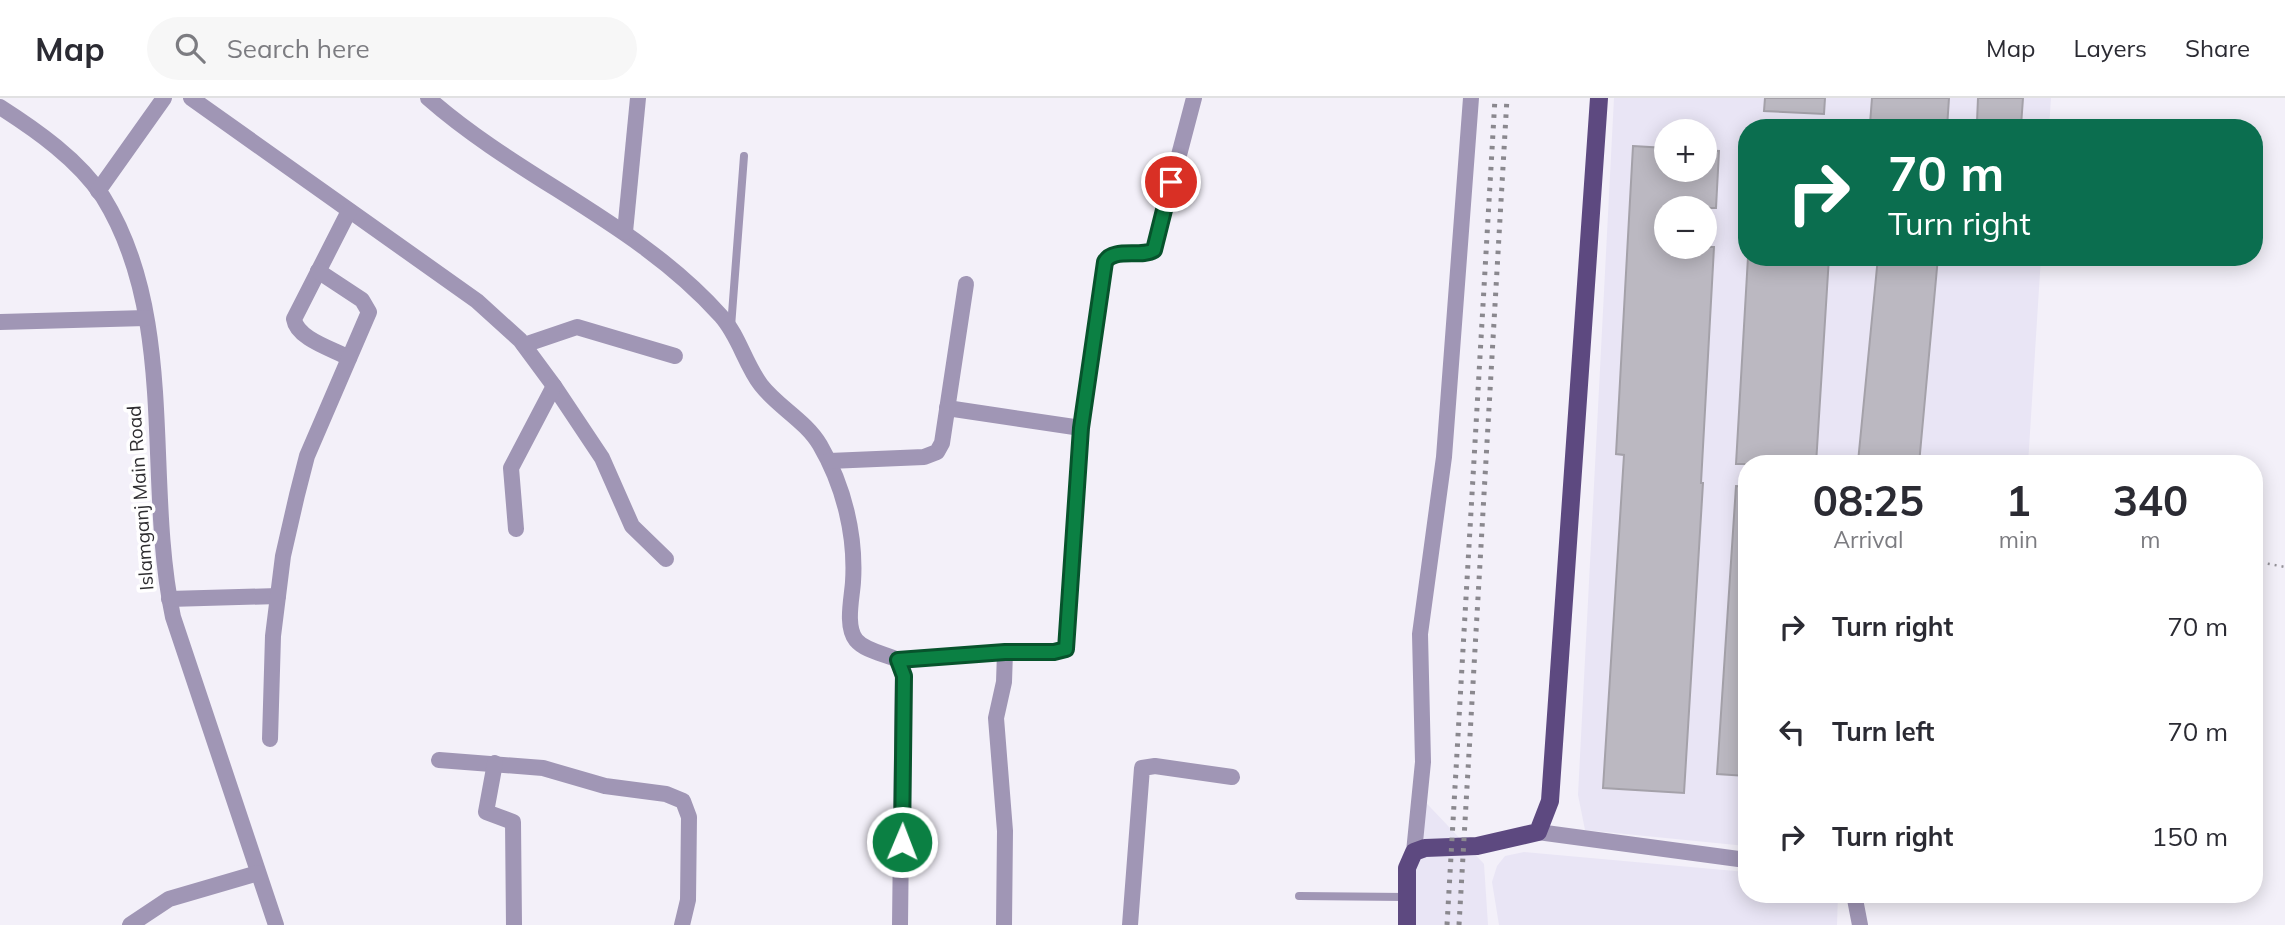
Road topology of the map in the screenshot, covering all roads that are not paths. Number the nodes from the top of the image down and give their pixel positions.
1 (164, 98) edge
2 (191, 98) edge
3 (428, 98) edge
4 (638, 98) edge
5 (1194, 98) edge
6 (1471, 98) edge
7 (1599, 98) edge
8 (0, 107) edge
9 (744, 156) dead end
10 (98, 191) junction
11 (349, 211) junction
12 (625, 232) junction
13 (318, 271) junction
14 (966, 284) dead end
15 (146, 318) junction
16 (0, 322) edge
17 (731, 330) junction
18 (524, 345) junction
19 (675, 356) dead end
20 (349, 358) junction
21 (554, 386) junction
22 (947, 408) junction
23 (1081, 428) junction
24 (829, 461) junction
25 (516, 529) dead end
26 (666, 559) dead end
27 (278, 596) junction
28 (169, 598) junction
29 (1005, 652) junction
30 (898, 660) junction
31 (270, 738) dead end
32 (439, 760) dead end
33 (495, 763) junction
34 (1232, 778) dead end
35 (1538, 832) junction
36 (1414, 852) junction
37 (1738, 859) edge
38 (258, 873) junction
39 (1299, 896) dead end
40 (1405, 897) junction
41 (1856, 903) edge
42 (130, 925) edge
43 (276, 925) edge
44 (514, 925) edge
45 (682, 925) edge
46 (901, 925) edge
47 (1004, 925) edge
48 (1130, 925) edge
49 (1407, 925) edge
50 (1860, 925) edge

1 - 10 street
2 - 11 street
3 - 12 street
4 - 12 street
5 - 23 street
6 - 36 street
7 - 35 main road
8 - 10 street, Islamganj Main Road
9 - 17 lane
10 - 15 street, Islamganj Main Road
11 - 13 street
11 - 18 street
12 - 17 street
13 - 20 street
13 - 20 street
14 - 22 street
15 - 16 street
15 - 28 street, Islamganj Main Road
17 - 24 street
18 - 19 street
18 - 21 street
20 - 27 street
21 - 25 street
21 - 26 street
22 - 23 street
22 - 24 street
23 - 29 street
24 - 30 street
27 - 28 street
27 - 31 street
28 - 38 street, Islamganj Main Road
29 - 30 street
29 - 47 street
30 - 46 street
32 - 33 street
33 - 44 street
33 - 45 street
34 - 48 street
35 - 36 main road
35 - 37 street
36 - 40 main road
38 - 42 street
38 - 43 street, Islamganj Main Road
39 - 40 lane
40 - 49 main road
41 - 50 street

